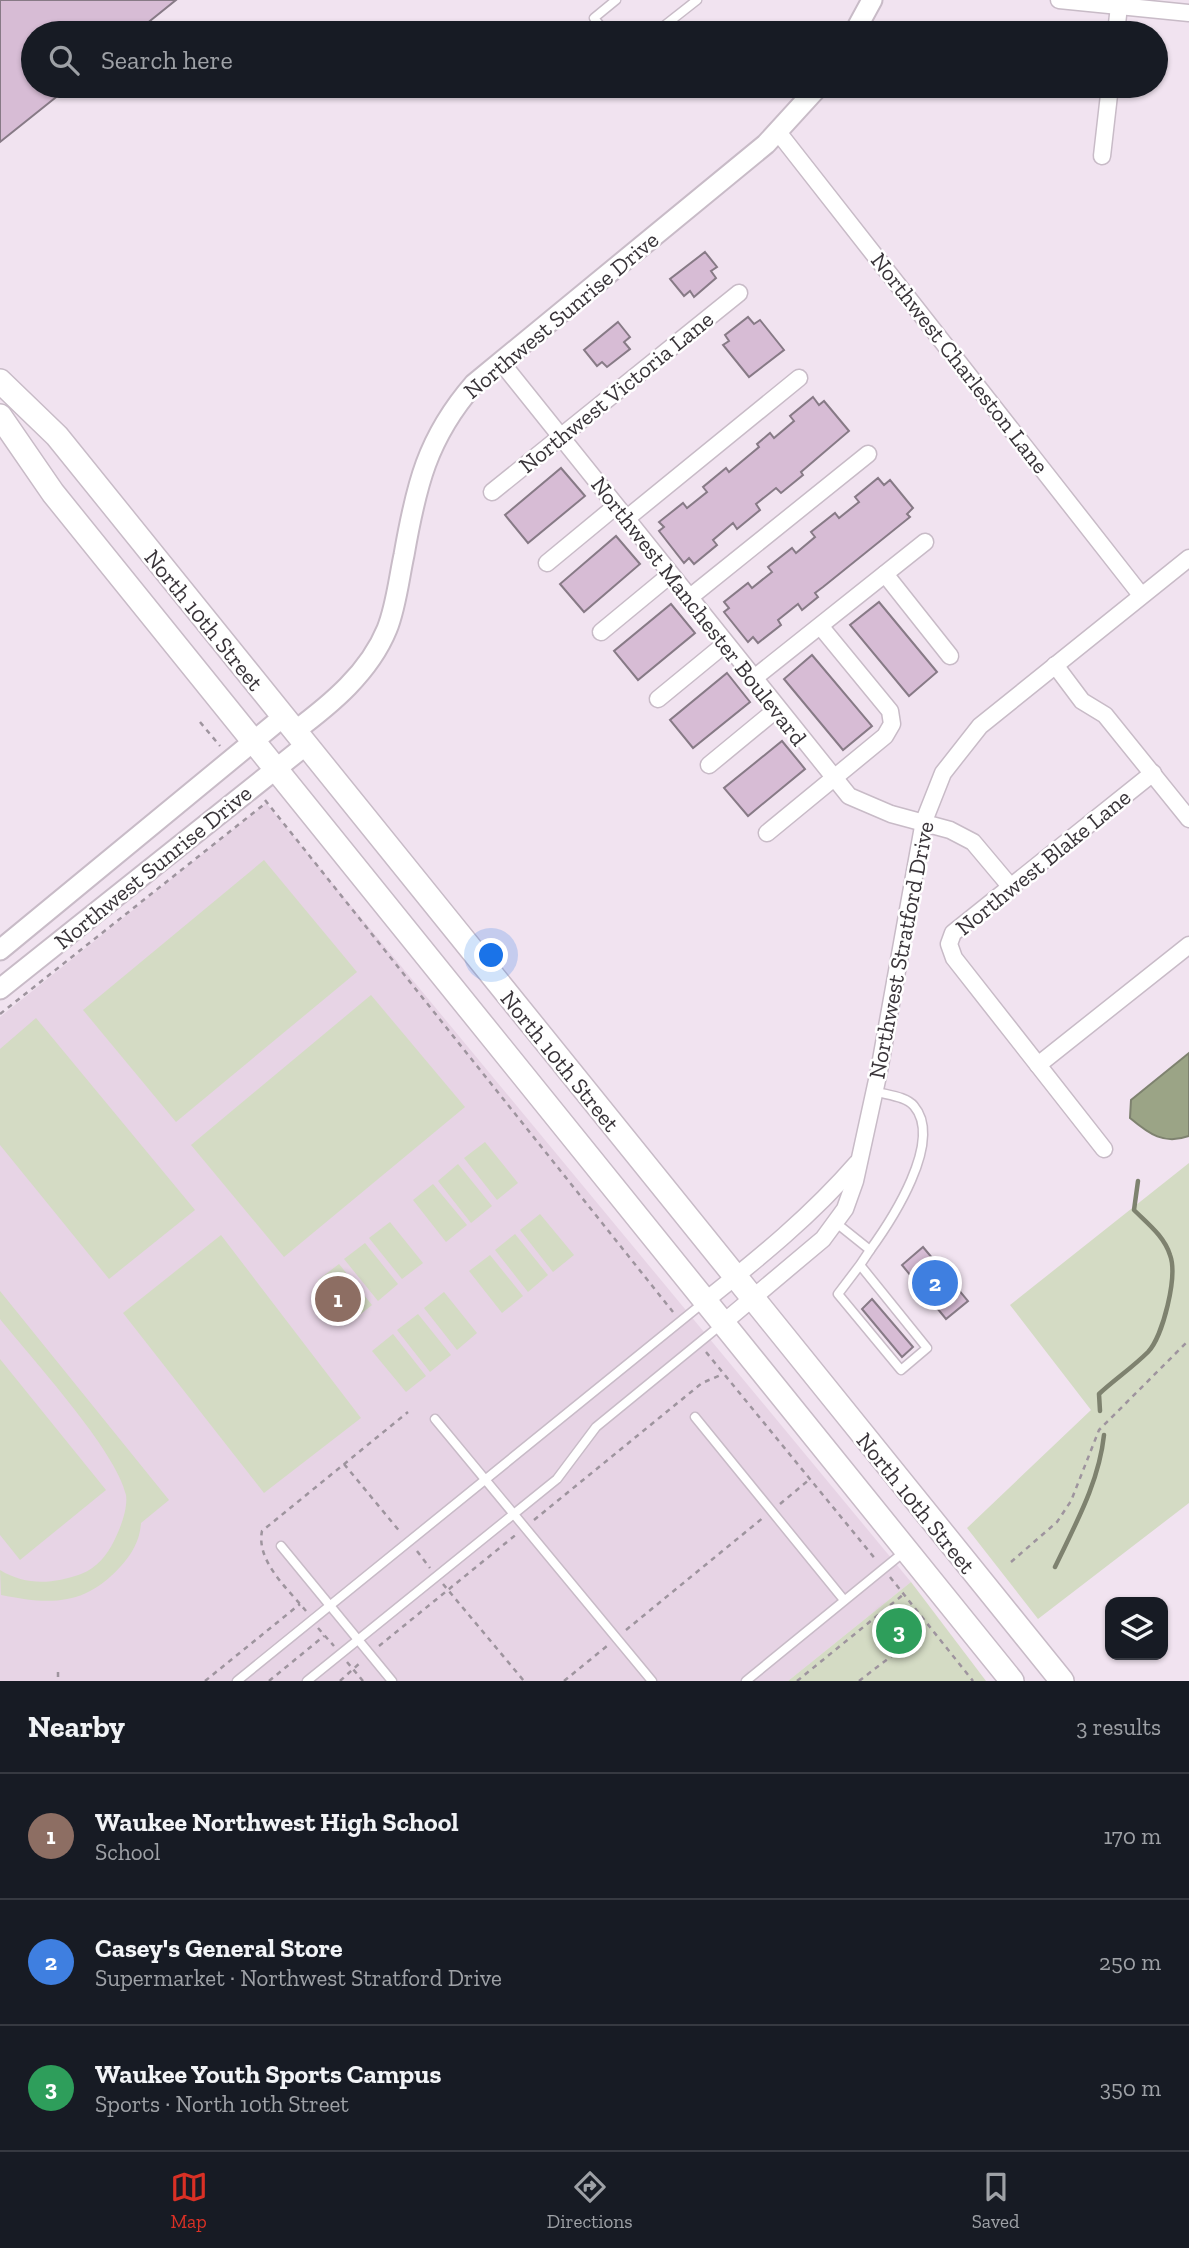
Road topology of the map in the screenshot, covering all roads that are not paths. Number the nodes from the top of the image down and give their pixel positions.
1 (616, 0) edge
2 (697, 0) edge
3 (872, 0) edge
4 (1059, 0) edge
5 (1119, 6) junction
6 (1189, 13) edge
7 (596, 21) edge
8 (671, 21) edge
9 (861, 21) edge
10 (1117, 21) edge
11 (808, 98) edge
12 (1109, 98) edge
13 (778, 132) junction
14 (1102, 156) dead end
15 (739, 293) dead end
16 (501, 362) junction
17 (799, 378) dead end
18 (0, 382) edge
19 (0, 416) edge
20 (561, 437) junction
21 (868, 454) dead end
22 (492, 492) dead end
23 (621, 512) junction
24 (925, 542) dead end
25 (1189, 558) edge
26 (547, 563) dead end
27 (885, 574) junction
28 (670, 575) junction
29 (1141, 595) junction
30 (689, 598) junction
31 (821, 627) junction
32 (601, 632) dead end
33 (725, 644) junction
34 (950, 656) dead end
35 (1055, 665) junction
36 (753, 679) junction
37 (658, 699) dead end
38 (777, 709) junction
39 (294, 731) junction
40 (253, 741) junction
41 (709, 765) dead end
42 (276, 769) junction
43 (1153, 773) junction
44 (833, 778) junction
45 (1189, 819) edge
46 (923, 821) junction
47 (767, 833) dead end
48 (1010, 886) junction
49 (1189, 945) edge
50 (0, 950) edge
51 (0, 989) edge
52 (1038, 1065) junction
53 (874, 1091) junction
54 (1104, 1149) dead end
55 (858, 1161) junction
56 (835, 1222) junction
57 (870, 1250) junction
58 (860, 1265) junction
59 (735, 1278) junction
60 (752, 1300) junction
61 (705, 1301) junction
62 (723, 1323) junction
63 (695, 1417) dead end
64 (435, 1419) dead end
65 (484, 1478) junction
66 (514, 1513) junction
67 (281, 1546) dead end
68 (907, 1550) junction
69 (845, 1600) junction
70 (329, 1605) junction
71 (358, 1640) junction
72 (237, 1681) edge
73 (307, 1681) edge
74 (392, 1681) edge
75 (652, 1681) edge
76 (746, 1681) edge
77 (1012, 1681) edge
78 (1062, 1681) edge

1 - 7 lane
2 - 8 lane
3 - 9 street
4 - 5 street
5 - 6 street
5 - 10 street
11 - 13 street, Northwest Sunrise Drive
12 - 14 street
13 - 16 street, Northwest Sunrise Drive
13 - 29 street, Northwest Charleston Lane
15 - 20 street, Northwest Victoria Lane
16 - 20 street, Northwest Manchester Boulevard
16 - 39 street, Northwest Sunrise Drive
17 - 23 street
18 - 39 main road, North 10th Street
19 - 40 main road, North 10th Street
20 - 22 street, Northwest Victoria Lane
20 - 23 street, Northwest Manchester Boulevard
21 - 30 street
23 - 26 street
23 - 28 street, Northwest Manchester Boulevard
24 - 27 street
25 - 29 street, Northwest Stratford Drive
27 - 31 street
27 - 34 street
28 - 30 street, Northwest Manchester Boulevard
28 - 32 street
29 - 35 street, Northwest Stratford Drive
30 - 33 street, Northwest Manchester Boulevard
31 - 36 street
31 - 44 street
33 - 36 street, Northwest Manchester Boulevard
33 - 37 street
35 - 43 street
35 - 46 street, Northwest Stratford Drive
36 - 38 street, Northwest Manchester Boulevard
38 - 41 street
38 - 44 street, Northwest Manchester Boulevard
39 - 40 street, Northwest Sunrise Drive
39 - 42 street, Northwest Sunrise Drive
39 - 59 main road, North 10th Street
40 - 42 main road, North 10th Street
40 - 50 street, Northwest Sunrise Drive
42 - 51 street, Northwest Sunrise Drive
42 - 61 main road, North 10th Street
43 - 45 street
43 - 48 street, Northwest Blake Lane
44 - 46 street, Northwest Manchester Boulevard
44 - 47 street
46 - 48 street, Northwest Manchester Boulevard
46 - 53 street, Northwest Stratford Drive
48 - 52 street, Northwest Blake Lane
49 - 52 street
52 - 54 street
53 - 55 street, Northwest Stratford Drive
53 - 57 lane
55 - 56 street, Northwest Stratford Drive
55 - 59 street
56 - 57 lane
56 - 60 street, Northwest Stratford Drive
57 - 58 lane
58 - 58 lane
59 - 60 main road, North 10th Street
59 - 61 street
60 - 62 street, Northwest Stratford Drive
60 - 78 main road, North 10th Street
61 - 62 main road, North 10th Street
61 - 65 lane
62 - 66 lane
62 - 68 main road, North 10th Street
63 - 69 lane
64 - 65 lane
65 - 66 lane
65 - 70 lane
66 - 71 lane
66 - 75 lane
67 - 70 lane
68 - 69 lane
68 - 77 main road, North 10th Street
69 - 76 lane
70 - 71 lane
70 - 72 lane
71 - 73 lane
71 - 74 lane

